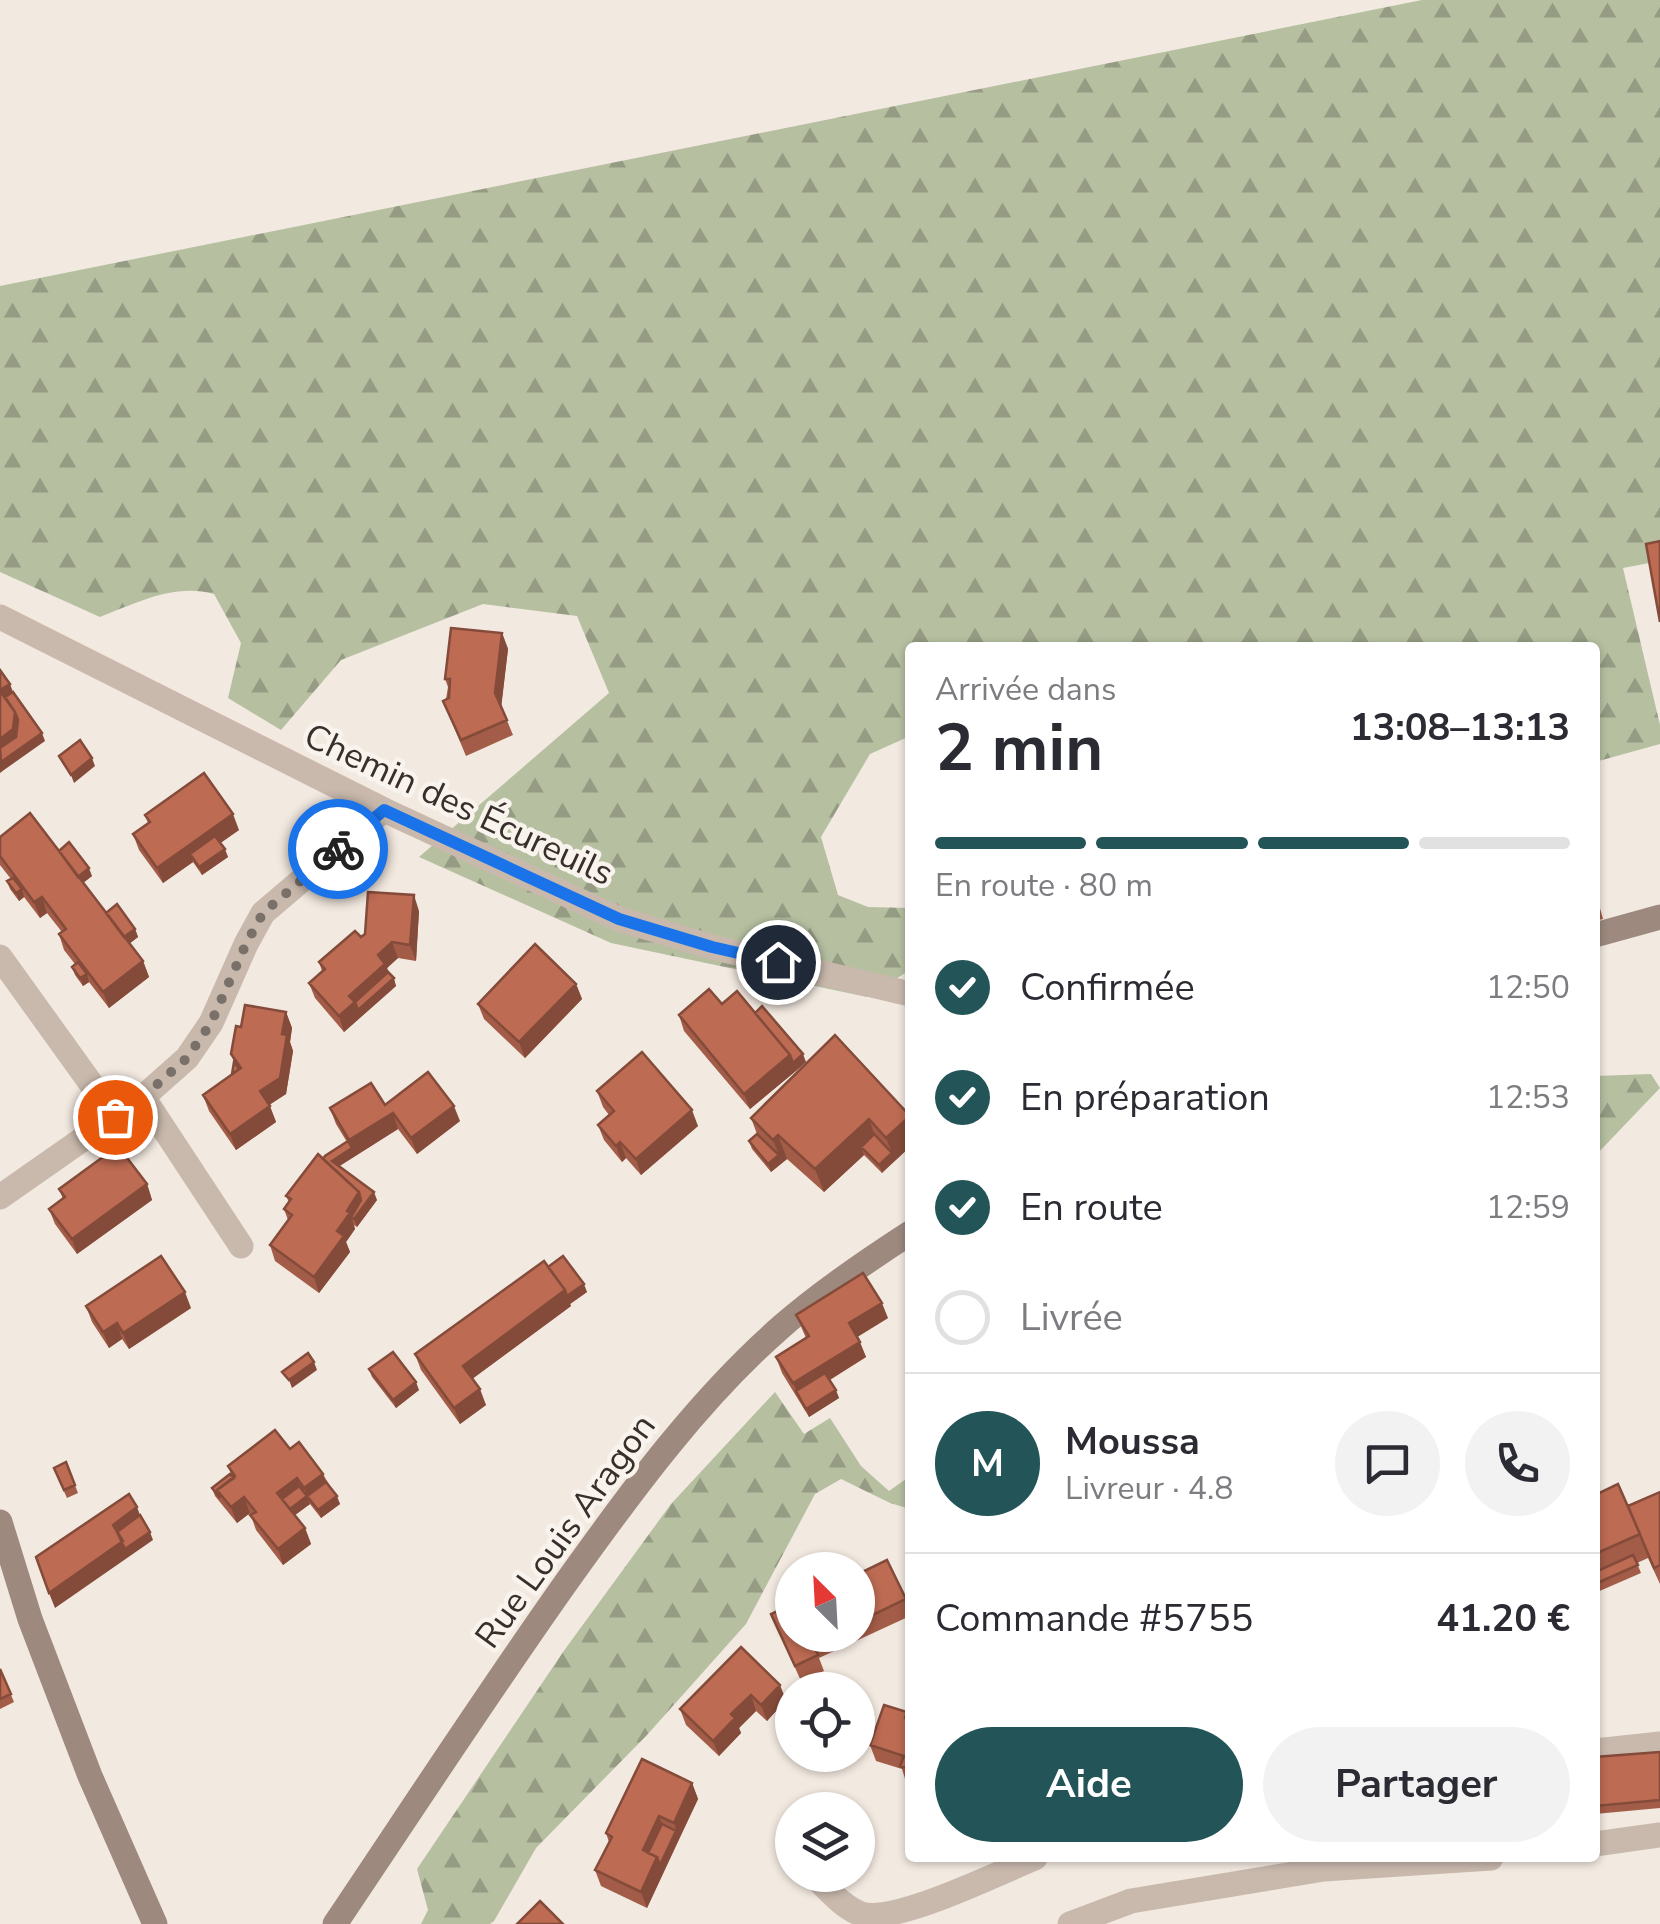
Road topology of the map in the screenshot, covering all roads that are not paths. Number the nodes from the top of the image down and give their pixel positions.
1 (0, 617) edge
2 (384, 810) junction
3 (1660, 917) edge
4 (1600, 934) edge
5 (0, 957) edge
6 (905, 993) edge
7 (143, 1097) junction
8 (115, 1117) junction
9 (0, 1196) edge
10 (905, 1237) edge
11 (241, 1246) dead end
12 (0, 1522) edge
13 (1660, 1744) edge
14 (1600, 1750) edge
15 (1660, 1835) edge
16 (1600, 1843) edge
17 (1025, 1862) edge
18 (1379, 1862) edge
19 (1324, 1864) edge
20 (831, 1892) edge
21 (155, 1924) edge
22 (336, 1924) edge
23 (1070, 1924) edge

1 - 2 street, Chemin des Écureuils
2 - 6 street, Chemin des Écureuils
2 - 7 street
3 - 4 street
5 - 8 street
7 - 8 street
7 - 11 street
8 - 9 street
10 - 22 street, Rue Louis Aragon
12 - 21 street
13 - 14 street
15 - 16 street
17 - 20 street
18 - 19 street
19 - 23 street

